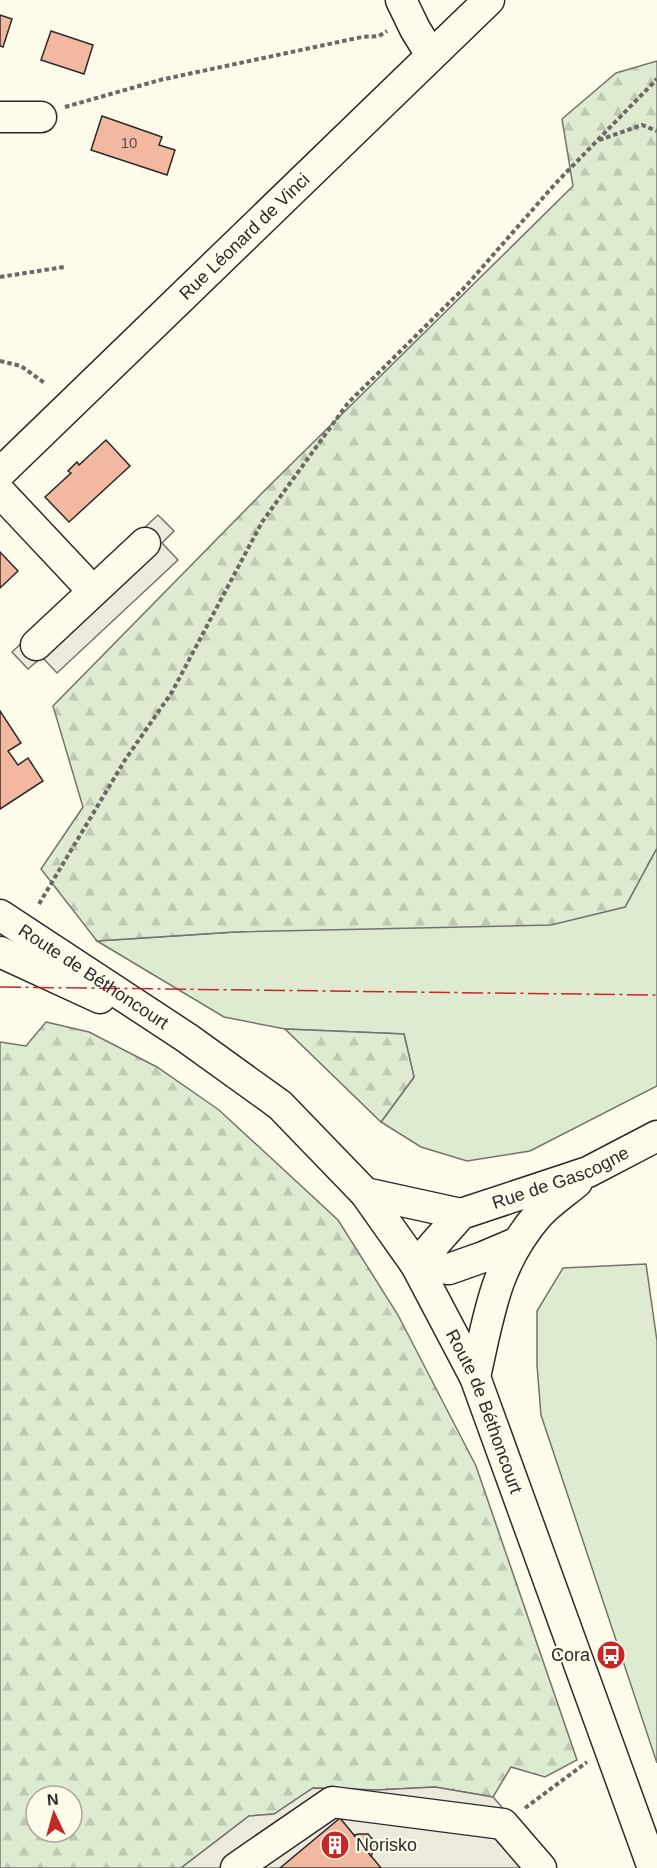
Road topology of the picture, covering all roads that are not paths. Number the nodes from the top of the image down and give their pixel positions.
1 (401, 0) edge
2 (489, 0) edge
3 (431, 55) junction
4 (0, 117) edge
5 (41, 117) road end
6 (0, 473) edge
7 (0, 492) edge
8 (145, 543) dead end
9 (93, 591) junction
10 (36, 645) dead end
11 (0, 915) edge
12 (0, 952) edge
13 (187, 1038) junction
14 (657, 1136) edge
15 (588, 1172) junction
16 (365, 1193) junction
17 (461, 1214) junction
18 (516, 1243) junction
19 (416, 1266) junction
20 (475, 1377) junction
21 (236, 1868) edge
22 (541, 1868) edge
23 (653, 1868) edge

1 - 3 street
2 - 3 street, Rue Léonard de Vinci
3 - 6 street, Rue Léonard de Vinci
4 - 5 street
7 - 9 street
8 - 9 street
9 - 10 street
11 - 13 street, Route de Béthoncourt
12 - 13 street, Route de Béthoncourt
13 - 16 street, Route de Béthoncourt
14 - 15 street, Rue de Gascogne
15 - 17 street, Rue de Gascogne
15 - 18 street
16 - 17 street
16 - 19 street, Route de Béthoncourt
17 - 19 street
18 - 19 street
18 - 20 street
19 - 20 street, Route de Béthoncourt
20 - 23 street, Route de Béthoncourt
21 - 22 street

